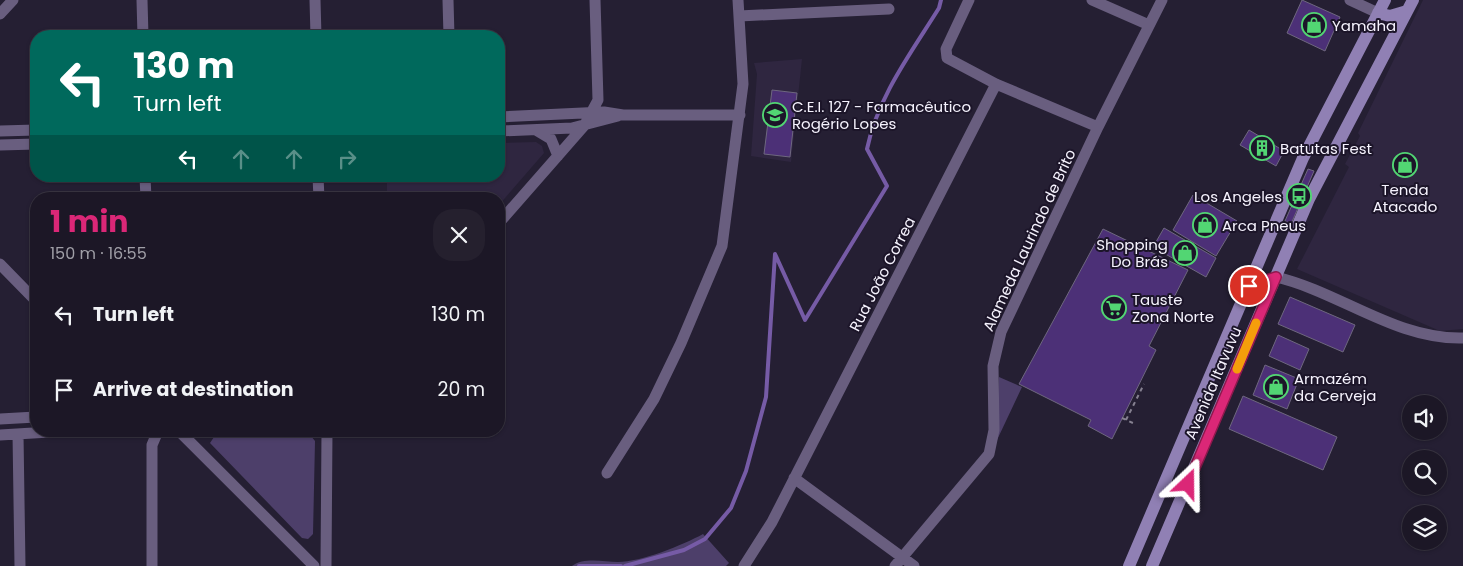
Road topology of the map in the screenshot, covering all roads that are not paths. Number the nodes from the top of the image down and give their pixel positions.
1 (13, 0) edge
2 (142, 0) edge
3 (315, 0) edge
4 (448, 0) edge
5 (596, 0) edge
6 (738, 0) edge
7 (969, 0) edge
8 (1092, 0) edge
9 (1162, 0) edge
10 (1350, 0) edge
11 (1385, 0) edge
12 (1410, 5) edge
13 (889, 9) dead end
14 (1378, 13) junction
15 (0, 14) edge
16 (739, 16) junction
17 (1149, 25) junction
18 (143, 30) edge
19 (316, 30) edge
20 (449, 30) edge
21 (996, 84) junction
22 (592, 112) junction
23 (623, 115) junction
24 (740, 115) junction
25 (505, 117) edge
26 (584, 126) junction
27 (1098, 127) junction
28 (30, 130) edge
29 (536, 130) junction
30 (0, 131) edge
31 (505, 131) edge
32 (30, 144) edge
33 (0, 145) edge
34 (558, 156) junction
35 (505, 216) edge
36 (0, 264) edge
37 (1276, 277) junction
38 (1249, 286) junction
39 (30, 295) edge
40 (1463, 338) edge
41 (30, 418) edge
42 (0, 419) edge
43 (30, 433) edge
44 (18, 434) junction
45 (0, 435) edge
46 (155, 437) edge
47 (185, 437) edge
48 (327, 437) edge
49 (607, 473) dead end
50 (794, 478) junction
51 (326, 550) junction
52 (305, 557) junction
53 (899, 562) edge
54 (20, 566) edge
55 (152, 566) edge
56 (314, 566) edge
57 (326, 566) edge
58 (744, 566) edge
59 (914, 566) edge
60 (1129, 566) edge
61 (1152, 566) edge

1 - 15 street
2 - 18 street
3 - 19 street
4 - 20 street
5 - 22 street
6 - 16 street
7 - 21 street
8 - 17 street
9 - 17 street, Alameda Laurindo de Brito
10 - 14 street
11 - 14 main road, Avenida Itavuvu
12 - 14 main road
12 - 37 main road, Avenida Itavuvu
13 - 16 street
14 - 38 main road, Avenida Itavuvu
16 - 24 street
17 - 27 street, Alameda Laurindo de Brito
21 - 27 street
21 - 50 street, Rua João Correa
22 - 23 street
22 - 25 street
22 - 26 street
23 - 24 street
23 - 26 street
24 - 49 street
26 - 29 street
26 - 34 street
27 - 53 street, Alameda Laurindo de Brito
28 - 30 street
29 - 31 street
29 - 34 street
32 - 33 street
34 - 35 street
36 - 39 street
37 - 38 main road
37 - 40 street
37 - 61 main road, Avenida Itavuvu
38 - 60 main road, Avenida Itavuvu
41 - 42 street
43 - 44 street
44 - 45 street
44 - 54 street
46 - 55 street
47 - 52 street
48 - 51 street
50 - 53 street
50 - 58 street, Rua João Correa
51 - 52 street
51 - 57 street
52 - 56 street
53 - 59 street

